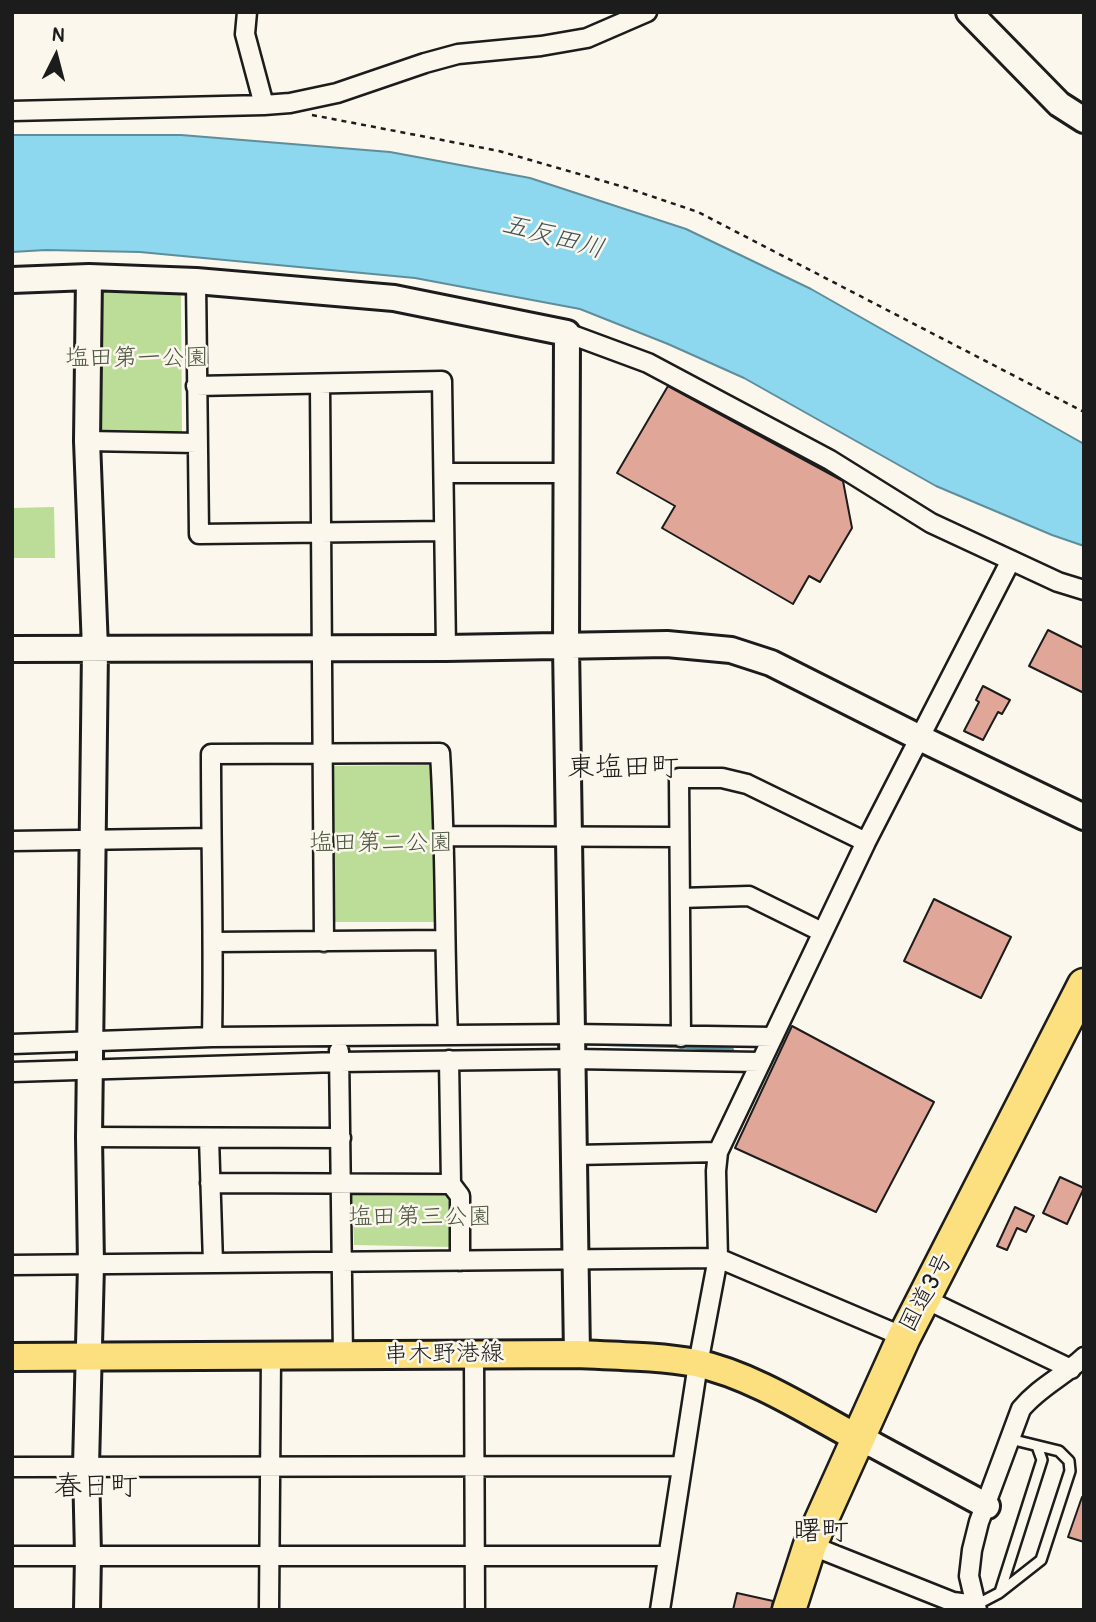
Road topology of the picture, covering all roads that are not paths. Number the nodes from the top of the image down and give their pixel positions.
1 (247, 12) edge
2 (647, 12) edge
3 (969, 12) edge
4 (264, 105) junction
5 (12, 111) edge
6 (1084, 120) edge
7 (89, 277) junction
8 (12, 280) edge
9 (196, 281) junction
10 (567, 333) junction
11 (320, 385) junction
12 (196, 386) junction
13 (88, 441) junction
14 (197, 443) junction
15 (444, 472) junction
16 (567, 473) junction
17 (444, 531) junction
18 (321, 534) junction
19 (1011, 560) junction
20 (1084, 590) edge
21 (566, 646) junction
22 (446, 648) junction
23 (12, 649) edge
24 (95, 649) junction
25 (321, 649) junction
26 (920, 738) junction
27 (322, 752) junction
28 (1084, 817) edge
29 (445, 836) junction
30 (570, 836) junction
31 (679, 836) junction
32 (211, 838) junction
33 (94, 840) junction
34 (12, 841) edge
35 (866, 842) junction
36 (680, 898) junction
37 (822, 932) junction
38 (444, 940) junction
39 (214, 942) junction
40 (324, 942) junction
41 (1084, 985) edge
42 (448, 1035) junction
43 (340, 1036) junction
44 (212, 1037) junction
45 (681, 1037) junction
46 (773, 1037) junction
47 (90, 1042) junction
48 (12, 1044) edge
49 (573, 1046) junction
50 (449, 1060) junction
51 (339, 1062) junction
52 (759, 1062) junction
53 (91, 1071) junction
54 (12, 1072) edge
55 (89, 1137) junction
56 (209, 1138) junction
57 (341, 1138) junction
58 (718, 1152) junction
59 (575, 1155) junction
60 (210, 1183) junction
61 (342, 1184) junction
62 (451, 1184) junction
63 (718, 1258) junction
64 (576, 1259) junction
65 (460, 1261) junction
66 (342, 1262) junction
67 (213, 1263) junction
68 (12, 1265) edge
69 (90, 1265) junction
70 (925, 1299) junction
71 (904, 1337) junction
72 (474, 1354) junction
73 (577, 1354) junction
74 (271, 1356) junction
75 (343, 1356) junction
76 (12, 1357) edge
77 (88, 1357) junction
78 (1077, 1363) edge
79 (698, 1364) junction
80 (1010, 1438) junction
81 (859, 1439) junction
82 (1037, 1446) junction
83 (86, 1466) junction
84 (269, 1466) junction
85 (475, 1466) junction
86 (682, 1466) junction
87 (12, 1467) edge
88 (987, 1506) junction
89 (810, 1545) junction
90 (88, 1555) junction
91 (268, 1555) junction
92 (12, 1556) edge
93 (475, 1556) junction
94 (668, 1556) junction
95 (999, 1593) junction
96 (977, 1607) edge
97 (87, 1610) edge
98 (269, 1610) edge
99 (475, 1610) edge
100 (660, 1610) edge
101 (789, 1610) edge

1 - 4 street
2 - 4 street
3 - 6 street
4 - 5 street
7 - 8 street
7 - 9 street
7 - 13 street
9 - 10 street
9 - 12 street
10 - 16 street
10 - 19 street
11 - 12 street
11 - 15 street
11 - 18 street
12 - 14 street
13 - 14 street
13 - 24 street
14 - 18 street
15 - 16 street
15 - 17 street
16 - 21 street
17 - 18 street
17 - 22 street
18 - 25 street
19 - 20 street
19 - 26 street
21 - 22 street
21 - 26 street
21 - 30 street
22 - 25 street
23 - 24 street
24 - 25 street
24 - 33 street
25 - 27 street
26 - 28 street
26 - 35 street
27 - 29 street
27 - 32 street
27 - 40 street
29 - 30 street
29 - 38 street
30 - 31 street
30 - 49 street
31 - 35 street
31 - 36 street
32 - 33 street
32 - 39 street
33 - 34 street
33 - 47 street
35 - 37 street
36 - 37 street
36 - 45 street
37 - 46 street
38 - 40 street
38 - 42 street
39 - 40 street
39 - 44 street
41 - 70 highway, 国道3号
42 - 43 street
42 - 49 street
43 - 44 street
43 - 51 street
44 - 47 street
45 - 46 street
45 - 49 street
46 - 52 street
47 - 48 street
47 - 53 street
49 - 50 street
49 - 52 street
49 - 59 street
50 - 51 street
50 - 62 street
51 - 53 street
51 - 57 street
52 - 58 street
53 - 54 street
53 - 55 street
55 - 56 street
55 - 69 street
56 - 57 street
56 - 60 street
57 - 61 street
58 - 59 street
58 - 63 street
59 - 64 street
60 - 61 street
60 - 67 street
61 - 62 street
61 - 66 street
62 - 65 street
63 - 64 street
63 - 71 street
63 - 79 street
64 - 65 street
64 - 73 street
65 - 66 street
66 - 67 street
66 - 75 street
67 - 69 street
68 - 69 street
69 - 77 street
70 - 71 highway, 国道3号
70 - 78 street
71 - 81 highway, 国道3号
72 - 73 main road, 串木野港線
72 - 75 main road, 串木野港線
72 - 85 street
73 - 79 main road, 串木野港線
74 - 75 main road, 串木野港線
74 - 77 main road, 串木野港線
74 - 84 street
76 - 77 main road, 串木野港線
77 - 83 street
78 - 80 street
79 - 81 main road, 串木野港線
79 - 86 street
80 - 82 lane
80 - 88 street
81 - 88 street
81 - 89 highway, 国道3号
82 - 95 lane
82 - 95 lane
83 - 84 street
83 - 87 street
83 - 90 street
84 - 85 street
84 - 91 street
85 - 86 street
85 - 93 street
86 - 94 street
88 - 96 street
89 - 96 street
89 - 101 highway, 国道3号
90 - 91 street
90 - 92 street
90 - 97 street
91 - 93 street
91 - 98 street
93 - 94 street
93 - 99 street
94 - 100 street
95 - 96 lane

